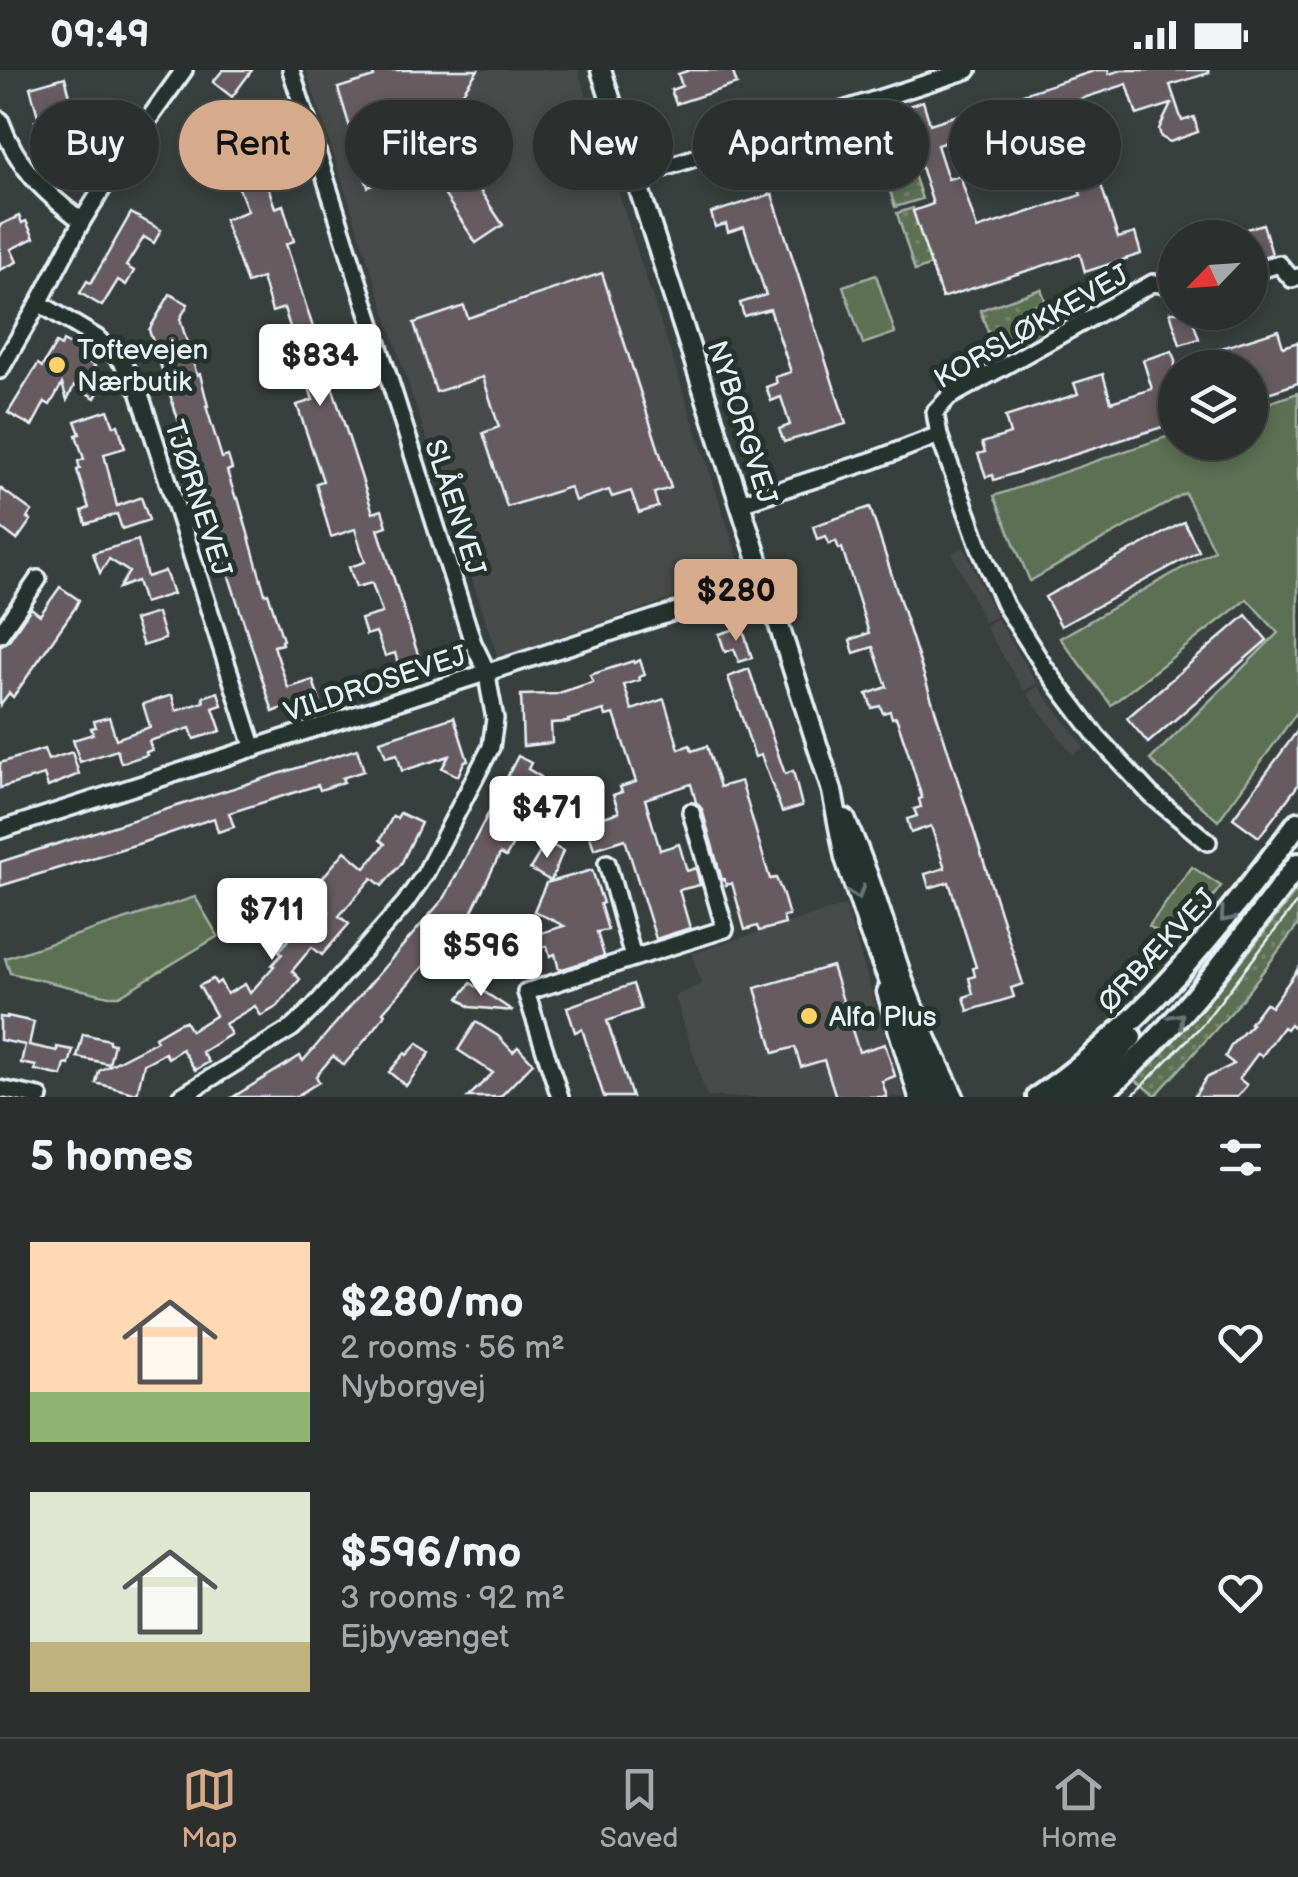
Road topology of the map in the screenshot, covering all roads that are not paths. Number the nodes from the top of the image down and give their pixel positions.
1 (184, 70) edge
2 (291, 70) edge
3 (601, 70) edge
4 (968, 70) edge
5 (611, 100) edge
6 (0, 120) edge
7 (673, 165) edge
8 (639, 190) edge
9 (82, 220) junction
10 (1268, 267) edge
11 (1298, 277) edge
12 (1158, 284) edge
13 (39, 302) junction
14 (0, 370) edge
15 (939, 435) junction
16 (740, 503) junction
17 (38, 580) dead end
18 (766, 585) junction
19 (0, 634) edge
20 (486, 672) junction
21 (254, 749) junction
22 (832, 791) junction
23 (691, 812) dead end
24 (1298, 823) edge
25 (0, 830) edge
26 (1208, 842) dead end
27 (607, 863) dead end
28 (1298, 864) edge
29 (868, 925) junction
30 (1203, 944) junction
31 (633, 958) junction
32 (0, 1089) edge
33 (1109, 1093) edge
34 (40, 1097) edge
35 (180, 1097) edge
36 (560, 1097) edge
37 (919, 1097) edge
38 (937, 1097) edge
39 (954, 1097) edge
40 (1038, 1097) edge
41 (1068, 1097) edge

1 - 9 street
2 - 20 street, SLÅENVEJ
3 - 5 street, NYBORGVEJ
4 - 7 street
6 - 9 street
8 - 16 street, NYBORGVEJ
9 - 13 street
10 - 11 street
12 - 15 street, KORSLØKKEVEJ
13 - 14 street
13 - 21 street, TJØRNEVEJ
15 - 16 street, KORSLØKKEVEJ
15 - 26 street, KORSLØKKEVEJ
16 - 18 street, NYBORGVEJ
17 - 19 street
18 - 20 street, VILDROSEVEJ
18 - 22 street, NYBORGVEJ
20 - 21 street, VILDROSEVEJ
20 - 35 street, SLÅENVEJ
21 - 25 street, VILDROSEVEJ
22 -> 29 street, NYBORGVEJ
22 - 39 street, NYBORGVEJ
23 - 31 street
24 -> 30 main road, ØRBÆKVEJ
27 - 31 street
33 -> 28 main road, ØRBÆKVEJ
29 - 37 street, NYBORGVEJ
29 - 38 main road
30 - 40 main road, ØRBÆKVEJ
30 - 41 main road
31 - 36 street
32 - 34 street

